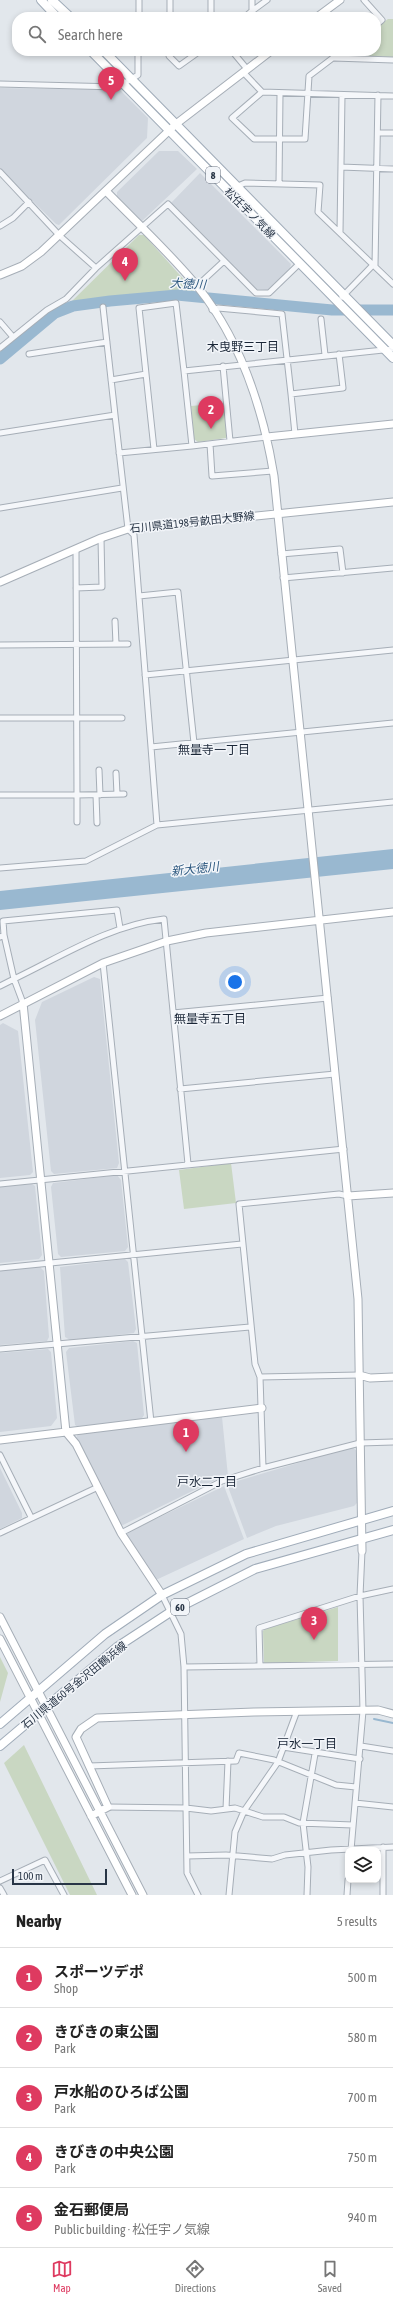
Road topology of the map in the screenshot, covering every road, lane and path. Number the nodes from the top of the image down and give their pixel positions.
1 (40, 0) edge
2 (52, 0) edge
3 (139, 0) edge
4 (170, 0) edge
5 (211, 0) edge
6 (252, 0) edge
7 (267, 0) edge
8 (340, 0) edge
9 (364, 0) edge
10 (252, 11) joint
11 (52, 12) edge
12 (65, 12) edge
13 (139, 12) edge
14 (170, 12) edge
15 (210, 12) edge
16 (324, 12) edge
17 (375, 12) edge
18 (96, 56) edge
19 (109, 56) edge
20 (138, 56) edge
21 (169, 56) edge
22 (193, 56) edge
23 (235, 56) edge
24 (264, 56) edge
25 (336, 56) edge
26 (334, 58) junction
27 (393, 60) edge
28 (245, 70) junction
29 (132, 80) junction
30 (0, 84) edge
31 (124, 84) junction
32 (262, 92) junction
33 (280, 94) junction
34 (309, 94) junction
35 (342, 95) junction
36 (378, 95) junction
37 (393, 96) edge
38 (176, 124) junction
39 (169, 130) junction
40 (378, 133) junction
41 (393, 133) edge
42 (280, 140) junction
43 (341, 167) junction
44 (377, 170) junction
45 (393, 170) edge
46 (0, 173) edge
47 (279, 184) junction
48 (238, 186) junction
49 (106, 191) junction
50 (29, 202) junction
51 (0, 226) edge
52 (143, 228) junction
53 (340, 232) junction
54 (60, 236) junction
55 (224, 261) junction
56 (300, 263) junction
57 (374, 265) junction
58 (96, 268) junction
59 (0, 275) edge
60 (393, 284) edge
61 (197, 286) junction
62 (345, 296) junction
63 (336, 300) junction
64 (103, 307) dead end
65 (211, 308) junction
66 (321, 319) dead end
67 (0, 322) edge
68 (13, 337) junction
69 (107, 342) junction
70 (393, 345) edge
71 (0, 348) edge
72 (389, 349) edge
73 (29, 354) dead end
74 (339, 354) junction
75 (325, 355) junction
76 (393, 358) edge
77 (287, 359) junction
78 (243, 364) junction
79 (223, 366) junction
80 (184, 371) junction
81 (146, 374) junction
82 (111, 380) junction
83 (291, 394) junction
84 (115, 415) junction
85 (393, 424) edge
86 (0, 434) edge
87 (294, 434) junction
88 (267, 437) junction
89 (230, 441) junction
90 (210, 444) junction
91 (192, 446) junction
92 (154, 449) junction
93 (119, 453) junction
94 (273, 471) junction
95 (122, 488) junction
96 (393, 502) edge
97 (0, 508) edge
98 (276, 513) junction
99 (128, 529) junction
100 (101, 538) junction
101 (76, 549) junction
102 (281, 554) junction
103 (393, 568) edge
104 (343, 573) junction
105 (283, 578) junction
106 (0, 582) edge
107 (76, 588) junction
108 (139, 596) junction
109 (115, 621) dead end
110 (76, 644) junction
111 (116, 644) junction
112 (128, 644) dead end
113 (0, 645) edge
114 (393, 650) edge
115 (292, 661) junction
116 (186, 670) junction
117 (145, 675) junction
118 (0, 718) edge
119 (76, 718) junction
120 (122, 718) dead end
121 (393, 723) edge
122 (300, 732) junction
123 (194, 743) junction
124 (151, 747) junction
125 (99, 770) dead end
126 (116, 773) dead end
127 (117, 794) junction
128 (124, 794) dead end
129 (0, 795) edge
130 (77, 795) junction
131 (98, 795) junction
132 (393, 802) edge
133 (308, 811) junction
134 (77, 822) dead end
135 (97, 823) dead end
136 (157, 825) junction
137 (0, 868) edge
138 (393, 912) edge
139 (321, 920) junction
140 (120, 928) junction
141 (2, 936) edge
142 (167, 941) junction
143 (103, 963) junction
144 (14, 979) junction
145 (0, 986) edge
146 (328, 998) junction
147 (23, 1004) junction
148 (173, 1013) junction
149 (0, 1016) edge
150 (335, 1074) junction
151 (180, 1089) junction
152 (344, 1149) junction
153 (188, 1164) junction
154 (124, 1171) junction
155 (41, 1179) junction
156 (0, 1184) edge
157 (393, 1193) edge
158 (348, 1196) junction
159 (242, 1244) junction
160 (133, 1255) junction
161 (50, 1264) junction
162 (0, 1268) edge
163 (250, 1327) junction
164 (142, 1337) junction
165 (59, 1344) junction
166 (0, 1349) edge
167 (359, 1375) junction
168 (260, 1377) junction
169 (393, 1377) edge
170 (262, 1408) junction
171 (151, 1422) junction
172 (66, 1432) junction
173 (0, 1440) edge
174 (393, 1442) edge
175 (360, 1443) junction
176 (0, 1455) edge
177 (263, 1468) junction
178 (96, 1488) junction
179 (393, 1511) edge
180 (31, 1517) junction
181 (362, 1519) junction
182 (393, 1530) edge
183 (0, 1533) edge
184 (121, 1533) junction
185 (362, 1537) junction
186 (362, 1551) joint
187 (393, 1588) edge
188 (162, 1595) junction
189 (360, 1596) junction
190 (172, 1612) junction
191 (0, 1617) edge
192 (0, 1639) edge
193 (393, 1664) edge
194 (361, 1665) junction
195 (260, 1666) junction
196 (184, 1668) junction
197 (38, 1692) junction
198 (30, 1699) junction
199 (46, 1707) junction
200 (363, 1711) junction
201 (296, 1712) junction
202 (37, 1714) junction
203 (393, 1714) edge
204 (186, 1716) junction
205 (0, 1724) edge
206 (0, 1746) edge
207 (361, 1746) junction
208 (283, 1747) junction
209 (393, 1751) edge
210 (315, 1754) junction
211 (360, 1759) junction
212 (228, 1761) junction
213 (186, 1762) junction
214 (278, 1762) junction
215 (89, 1766) junction
216 (311, 1776) junction
217 (356, 1787) junction
218 (355, 1803) junction
219 (108, 1807) junction
220 (393, 1807) edge
221 (186, 1808) junction
222 (226, 1809) junction
223 (244, 1811) junction
224 (99, 1812) junction
225 (91, 1816) junction
226 (303, 1823) junction
227 (353, 1825) junction
228 (351, 1847) edge
229 (383, 1847) joint
230 (393, 1847) edge
231 (345, 1849) edge
232 (307, 1852) junction
233 (187, 1856) junction
234 (232, 1856) junction
235 (0, 1881) edge
236 (348, 1883) edge
237 (0, 1888) edge
238 (4, 1895) edge
239 (64, 1895) edge
240 (132, 1895) edge
241 (143, 1895) edge
242 (198, 1895) edge
243 (229, 1895) edge
244 (306, 1895) edge
245 (347, 1895) edge
246 (383, 1895) edge

1 - 11 main road
2 - 12 main road
3 - 13 street
4 - 14 street
5 - 15 street
6 - 10 street
7 - 10 street
8 - 16 street
9 - 17 street
18 - 31 main road, 松任宇ノ気線 / 8
19 - 29 main road, 松任宇ノ気線 / 8
20 - 29 street
21 - 22 street
23 - 28 street
24 - 28 street
25 - 26 street
26 - 27 street
26 - 34 street
28 - 32 street
28 - 38 street
29 - 31 street
29 - 38 main road, 松任宇ノ気線 / 8
30 - 31 street
31 - 39 main road, 松任宇ノ気線 / 8
32 - 33 street
32 - 42 street
33 - 34 street
33 - 42 street
34 - 35 street
34 - 42 street
35 - 36 street
35 - 43 street
36 - 37 street
36 - 40 street
38 - 39 street
38 - 48 main road, 松任宇ノ気線 / 8
39 - 49 street
39 - 56 main road, 松任宇ノ気線 / 8
40 - 41 street
40 - 44 street
42 - 47 street
43 - 44 street
43 - 53 street
44 - 45 street
44 - 57 street
46 - 50 street
47 - 48 street
47 - 53 street
48 - 62 main road, 松任宇ノ気線 / 8
49 - 52 street
49 - 54 street
50 - 51 street
50 - 54 street
52 - 55 street
52 - 58 street
52 - 61 street
53 - 57 street
54 - 58 street
54 - 59 street
55 - 56 street
55 - 61 street
56 - 63 main road, 松任宇ノ気線 / 8
57 - 60 street
57 - 62 street
58 - 68 street
61 - 65 street
62 - 63 street
62 - 70 main road, 松任宇ノ気線 / 8
63 - 72 main road, 松任宇ノ気線 / 8
64 - 69 street
65 - 77 street
65 - 78 street
66 - 75 street
67 - 68 street
68 - 71 street
69 - 73 street
69 - 82 street
72 - 74 street
72 - 76 main road, 松任宇ノ気線 / 8
74 - 75 street
74 - 83 street
75 - 77 street
77 - 78 street
77 - 83 street
78 - 79 street
78 - 88 street
79 - 80 street
79 - 89 street
80 - 81 street
80 - 91 street
81 - 82 street
81 - 92 street
82 - 84 street
83 - 87 street
84 - 86 street
84 - 93 street
85 - 87 street
87 - 88 street
88 - 89 street
88 - 94 street
89 - 90 street
90 - 91 street
90 - 94 street
91 - 92 street
92 - 93 street
93 - 95 street
94 - 98 street
95 - 97 street
95 - 99 street
96 - 98 street, 石川県道198号畝田大野線
98 - 99 street, 石川県道198号畝田大野線
98 - 102 street
99 - 100 street, 石川県道198号畝田大野線
99 - 108 street
100 - 101 street, 石川県道198号畝田大野線
100 - 107 street
101 - 106 street, 石川県道198号畝田大野線
101 - 107 street
102 - 104 street
102 - 105 street
103 - 104 street
104 - 105 street
105 - 115 street
107 - 110 street
108 - 116 street
108 - 117 street
109 - 111 street
110 - 111 street
110 - 113 street
110 - 119 street
111 - 112 street
114 - 115 street
115 - 116 street
115 - 122 street
116 - 117 street
116 - 123 street
117 - 124 street
118 - 119 street
119 - 120 street
119 - 130 street
121 - 122 street
122 - 123 street
122 - 133 street
123 - 124 street
124 - 136 street
125 - 131 street
126 - 127 street
127 - 128 street
127 - 131 street
129 - 130 street
130 - 131 street
130 - 134 street
131 - 135 street
132 - 133 street
133 - 136 street
133 - 139 street
136 - 137 street
138 - 139 street
139 - 142 street
139 - 146 street
140 - 141 street
140 - 142 street
140 - 144 street
141 - 144 street
142 - 143 street
142 - 148 street
143 - 147 street
143 - 154 street
144 - 145 street
144 - 147 street
146 - 148 street
146 - 150 street
147 - 149 street
147 - 155 street
148 - 151 street
150 - 151 street
150 - 152 street
151 - 153 street
152 - 153 street
152 - 158 street
153 - 154 street
154 - 155 street
154 - 160 street
155 - 156 street
155 - 161 street
157 - 158 street
158 - 159 street
158 - 167 street
159 - 160 street
159 - 163 street
160 - 161 street
160 - 164 street
161 - 162 street
161 - 165 street
163 - 164 street
163 - 168 street
164 - 165 street
164 - 171 street
165 - 166 street
165 - 172 street
167 - 168 street
167 - 169 street
167 - 175 street
168 - 170 street
170 - 171 street
170 - 177 street
171 - 172 street
172 - 173 street
172 - 178 street
174 - 175 street
175 - 177 street
175 - 181 street
176 - 180 street
177 - 184 street
178 - 180 street
178 - 184 street
179 - 181 main road, 石川県道60号金沢田鶴浜線 / 60
180 - 183 street
181 - 185 street
181 - 188 main road, 石川県道60号金沢田鶴浜線 / 60
182 - 185 main road, 石川県道60号金沢田鶴浜線 / 60
184 - 188 street
185 - 186 street
185 - 190 main road, 石川県道60号金沢田鶴浜線 / 60
186 - 189 street
187 - 189 street
188 - 190 street
188 - 197 main road, 石川県道60号金沢田鶴浜線 / 60
189 - 194 street
189 - 195 street
190 - 196 street
190 - 199 main road, 石川県道60号金沢田鶴浜線 / 60
191 - 197 street
192 - 198 street
193 - 194 street
194 - 195 street
194 - 200 street
195 - 196 street
196 - 204 street
197 - 198 main road, 石川県道60号金沢田鶴浜線 / 60
197 - 199 street
198 - 202 street
198 - 205 main road, 石川県道60号金沢田鶴浜線 / 60
199 - 202 main road, 石川県道60号金沢田鶴浜線 / 60
199 - 224 street
200 - 201 street
200 - 203 street
200 - 207 street
201 - 204 street
201 - 208 street
202 - 206 main road, 石川県道60号金沢田鶴浜線 / 60
202 - 225 street
204 - 213 street
204 - 215 street
207 - 209 street
207 - 211 street
208 - 210 street
208 - 214 street
210 - 211 street
210 - 216 street
211 - 217 street
212 - 213 street
212 - 214 street
212 - 222 street
213 - 215 street
213 - 221 street
214 - 216 street
214 - 223 street
215 - 219 street
216 - 217 street
216 - 226 street
217 - 218 street
218 - 220 street
218 - 227 street
219 - 221 street
219 - 224 street
221 - 222 street
221 - 233 street
222 - 223 street
223 - 226 street
223 - 234 street
224 - 225 street
224 - 241 street
225 - 240 street
226 - 227 street
226 - 232 street
227 - 228 street
229 - 230 street
229 - 246 street
231 - 232 street
232 - 234 street
232 - 244 street
233 - 234 street
233 - 242 street
234 - 243 street
235 - 239 street
236 - 245 street
237 - 238 street

